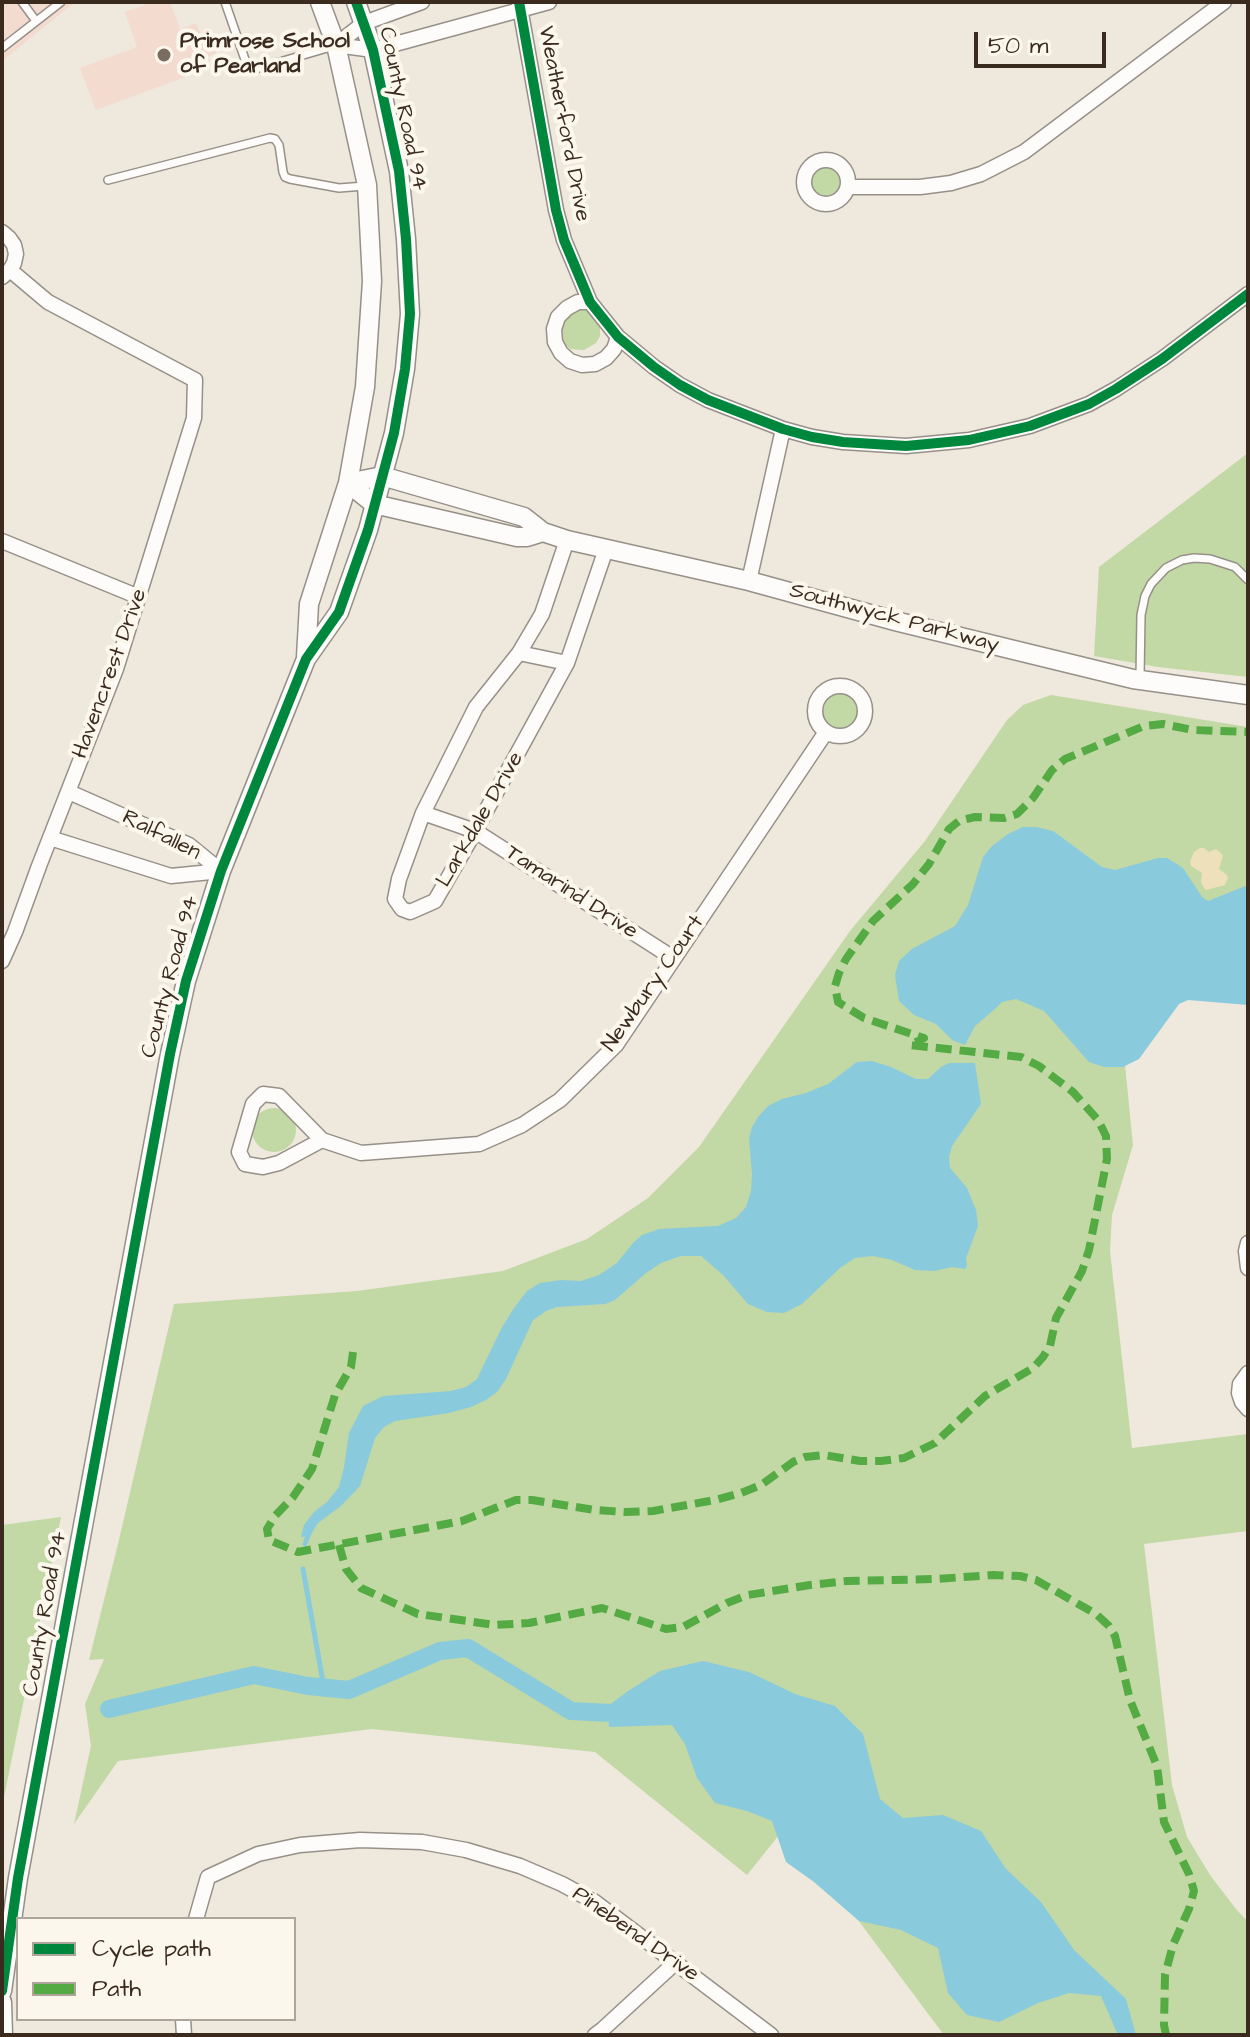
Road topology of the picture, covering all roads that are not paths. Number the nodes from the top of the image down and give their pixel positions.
1 (22, 2) edge
2 (61, 2) edge
3 (225, 2) edge
4 (320, 2) edge
5 (356, 2) edge
6 (422, 2) edge
7 (549, 2) edge
8 (1224, 2) edge
9 (520, 5) edge
10 (36, 21) junction
11 (364, 23) junction
12 (3, 44) edge
13 (336, 45) junction
14 (373, 50) junction
15 (108, 180) dead end
16 (367, 185) junction
17 (849, 187) dead end
18 (2, 232) edge
19 (6, 274) edge
20 (1248, 294) edge
21 (590, 302) junction
22 (618, 337) junction
23 (783, 429) junction
24 (382, 476) junction
25 (348, 483) junction
26 (374, 504) junction
27 (543, 532) junction
28 (567, 540) junction
29 (2, 541) edge
30 (606, 549) junction
31 (1248, 580) edge
32 (749, 581) junction
33 (139, 597) junction
34 (519, 653) junction
35 (306, 659) junction
36 (567, 663) junction
37 (1139, 680) junction
38 (1248, 695) edge
39 (826, 732) dead end
40 (69, 792) junction
41 (423, 813) junction
42 (475, 831) junction
43 (50, 838) junction
44 (221, 871) junction
45 (673, 958) junction
46 (2, 961) edge
47 (322, 1140) junction
48 (1248, 1243) edge
49 (1248, 1268) edge
50 (1248, 1373) edge
51 (1248, 1409) edge
52 (197, 1917) edge
53 (675, 1963) junction
54 (2, 1991) edge
55 (2, 2002) edge
56 (3, 2035) edge
57 (595, 2035) edge
58 (771, 2035) edge

1 - 10 lane
2 - 10 lane
3 - 13 lane
4 - 13 street, County Road 94
5 - 11 street, County Road 94
6 - 11 street
7 - 9 street
8 - 17 street
9 - 14 street
9 - 21 street, Weatherford Drive
10 - 12 lane
11 - 13 street
11 - 14 street, County Road 94
13 - 14 street
13 - 16 street, County Road 94
14 - 24 street, County Road 94
15 - 16 lane
16 - 25 street, County Road 94
18 - 19 street
19 - 33 street, Havencrest Drive
20 - 23 street, Weatherford Drive
21 - 22 street, Weatherford Drive
21 - 22 street
22 - 23 street, Weatherford Drive
23 - 32 street
24 - 25 street, Southwyck Parkway
24 - 26 street, County Road 94
24 - 27 street, Southwyck Parkway
25 - 26 street, Southwyck Parkway
25 - 35 street, County Road 94
26 - 27 street, Southwyck Parkway
26 - 35 street, County Road 94
27 - 28 street, Southwyck Parkway
28 - 30 street, Southwyck Parkway
28 - 34 street, Larkdale Drive
29 - 33 street
30 - 32 street, Southwyck Parkway
30 - 36 street, Larkdale Drive
31 - 37 lane
32 - 37 street, Southwyck Parkway
33 - 40 street, Havencrest Drive
34 - 36 street
34 - 41 street, Larkdale Drive
35 - 44 street, County Road 94
36 - 42 street, Larkdale Drive
37 - 38 street, Southwyck Parkway
39 - 45 street, Newbury Court
40 - 43 street, Havencrest Drive
40 - 44 street, Ralfallen
41 - 42 street, Tamarind Drive
41 - 42 street, Larkdale Drive
42 - 45 street, Tamarind Drive
43 - 44 street, Ralfallen
43 - 46 street, Havencrest Drive
44 - 54 street, County Road 94
45 - 47 street, Newbury Court
47 - 47 street, Newbury Court
48 - 49 street
50 - 51 street
52 - 53 street, Pinebend Drive
53 - 57 street
53 - 58 street, Pinebend Drive
55 - 56 street

